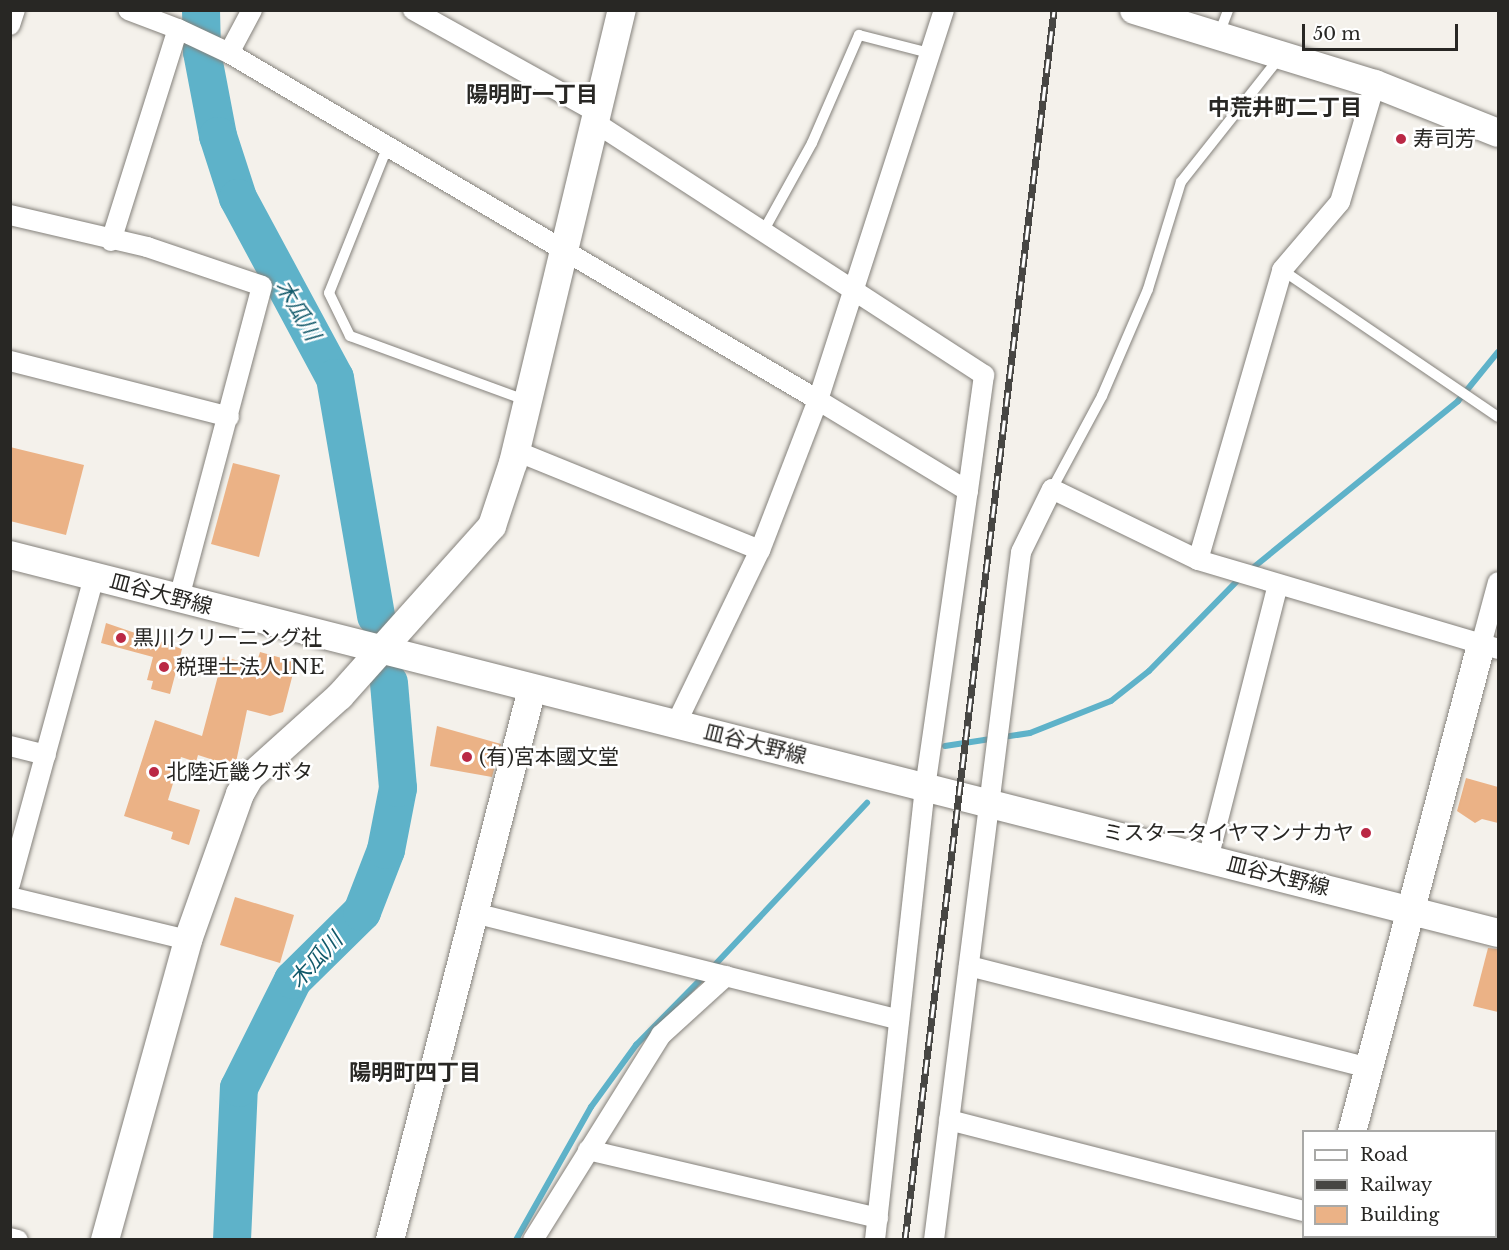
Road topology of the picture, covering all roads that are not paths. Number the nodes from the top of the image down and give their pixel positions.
1 (15, 10) edge
2 (128, 10) edge
3 (252, 10) edge
4 (413, 10) edge
5 (622, 10) edge
6 (944, 10) edge
7 (1134, 10) edge
8 (1223, 22) edge
9 (10, 25) edge
10 (178, 29) junction
11 (229, 53) junction
12 (1282, 54) junction
13 (933, 55) junction
14 (1375, 84) junction
15 (597, 118) junction
16 (1498, 133) edge
17 (387, 148) junction
18 (10, 215) edge
19 (764, 230) junction
20 (111, 241) junction
21 (564, 254) junction
22 (1282, 270) junction
23 (854, 287) junction
24 (10, 361) edge
25 (818, 400) junction
26 (529, 401) junction
27 (229, 417) junction
28 (1498, 417) edge
29 (516, 451) junction
30 (1052, 489) junction
31 (968, 491) junction
32 (760, 550) junction
33 (10, 555) edge
34 (1198, 560) junction
35 (94, 577) junction
36 (1498, 582) edge
37 (1278, 585) junction
38 (179, 599) junction
39 (1490, 647) edge
40 (376, 650) junction
41 (532, 689) junction
42 (676, 724) junction
43 (10, 746) edge
44 (46, 755) junction
45 (925, 788) junction
46 (989, 804) junction
47 (1208, 859) junction
48 (10, 884) edge
49 (10, 897) edge
50 (1411, 908) junction
51 (478, 914) junction
52 (1498, 933) edge
53 (188, 940) junction
54 (969, 966) junction
55 (726, 976) junction
56 (900, 1020) junction
57 (1369, 1068) junction
58 (949, 1120) junction
59 (1352, 1130) edge
60 (588, 1150) junction
61 (1302, 1210) edge
62 (878, 1218) junction
63 (10, 1238) edge
64 (18, 1239) edge
65 (105, 1239) edge
66 (390, 1239) edge
67 (533, 1239) edge
68 (875, 1239) edge
69 (934, 1239) edge

1 - 9 street
2 - 10 street
3 - 11 street
4 - 15 street
5 - 15 street
6 - 13 street
7 - 8 street
8 - 12 street
10 - 11 street
10 - 20 street
11 - 17 street
12 - 14 street
12 - 30 lane
13 - 19 lane
13 - 23 street
14 - 16 street
14 - 22 street
15 - 19 street
15 - 21 street
17 - 21 street
17 - 26 lane
18 - 20 street
19 - 23 street
20 - 27 street
21 - 25 street
21 - 26 street
22 - 28 lane
22 - 34 street
23 - 25 street
23 - 31 street
24 - 27 street
25 - 31 street
25 - 32 street
26 - 29 street
27 - 38 street
29 - 32 street
29 - 40 street
30 - 34 street
30 - 46 street
31 - 45 street
32 - 42 street
33 - 35 street, 皿谷大野線
34 - 37 street
35 - 38 street, 皿谷大野線
35 - 44 street
36 - 39 street
37 - 39 street
37 - 47 street
38 - 40 street, 皿谷大野線
39 - 50 street
40 - 41 street, 皿谷大野線
40 - 53 street
41 - 42 street, 皿谷大野線
41 - 51 street
42 - 45 street, 皿谷大野線
43 - 44 street
44 - 48 street
45 - 46 street, 皿谷大野線
45 - 56 street
46 - 47 street, 皿谷大野線
46 - 54 street
47 - 50 street, 皿谷大野線
49 - 53 street
50 - 52 street, 皿谷大野線
50 - 57 street
51 - 55 street
51 - 66 street
53 - 65 street
54 - 57 street
54 - 58 street
55 - 56 street
55 - 60 street
56 - 62 street
57 - 59 street
58 - 61 street
58 - 69 street
60 - 62 street
60 - 67 street
62 - 68 street
63 - 64 street

